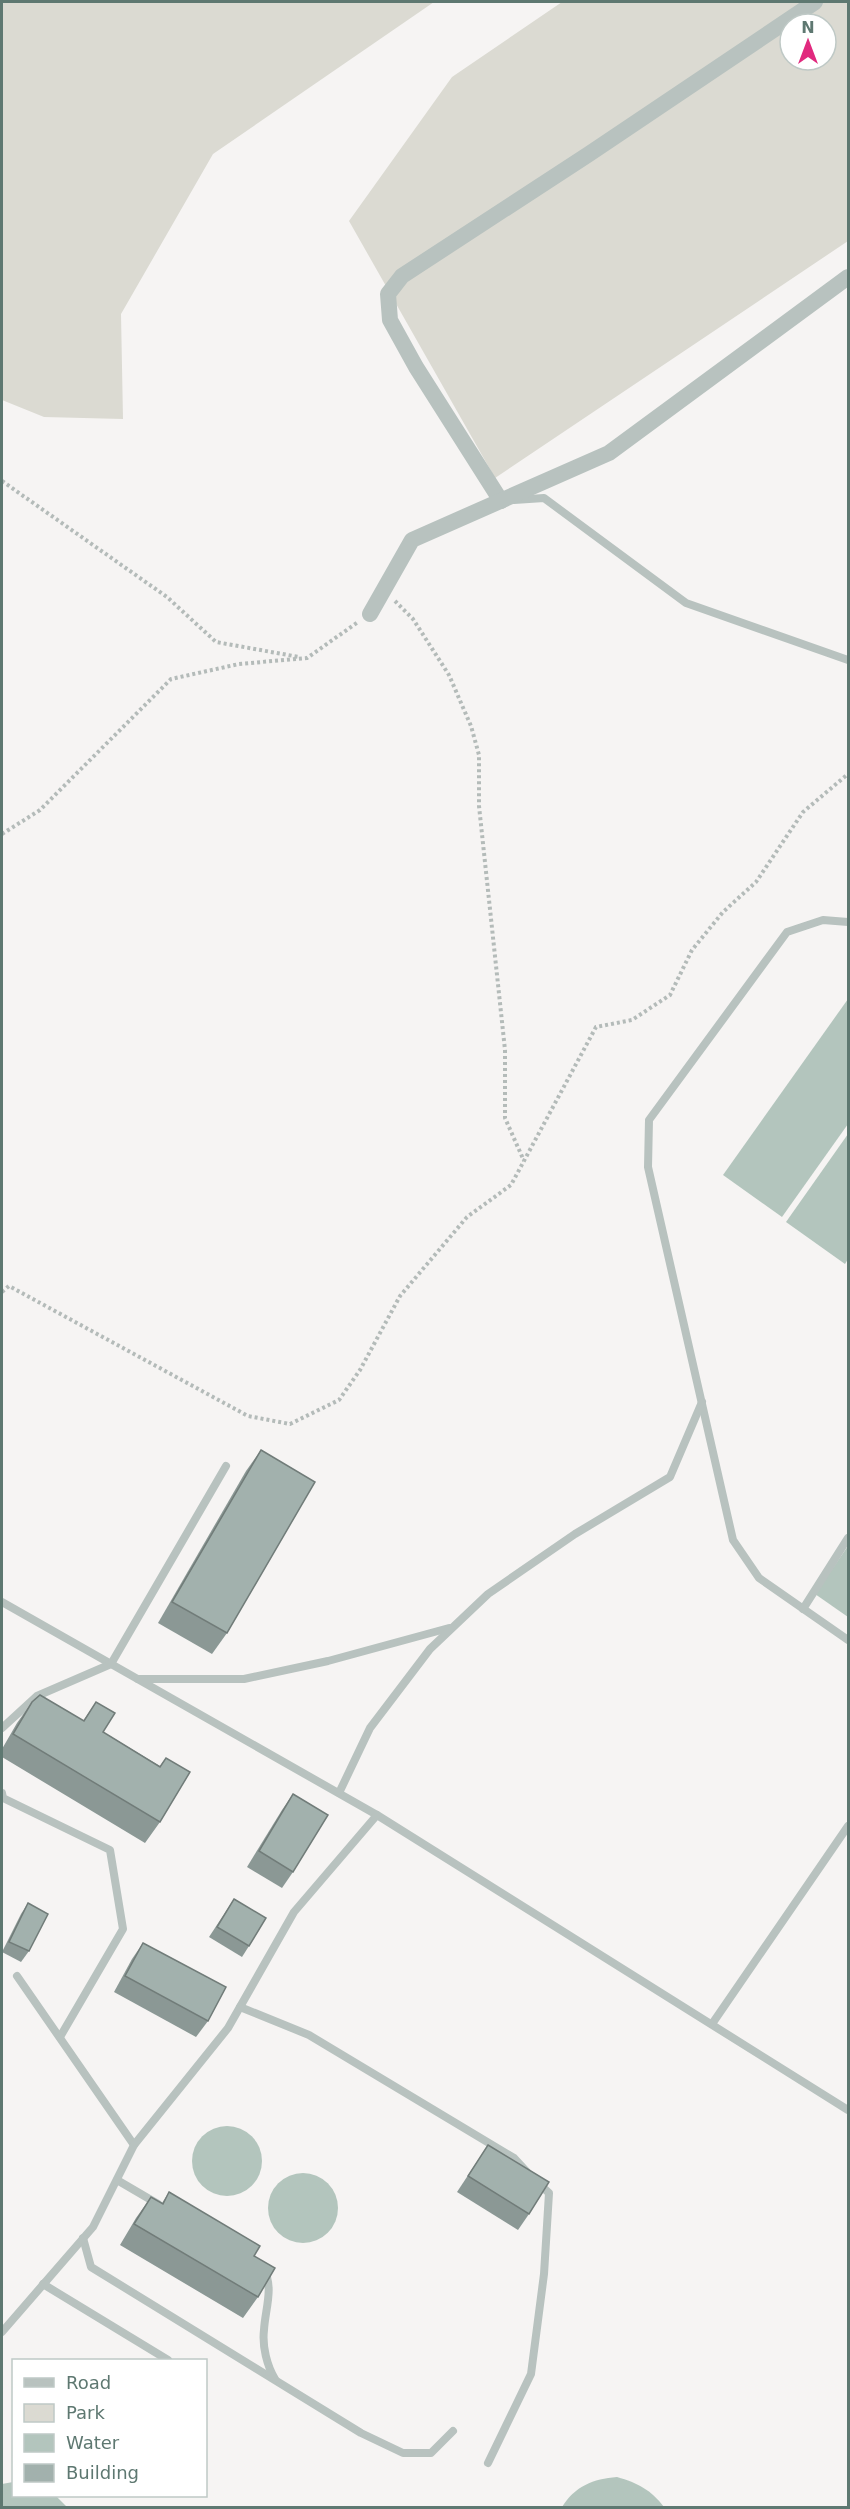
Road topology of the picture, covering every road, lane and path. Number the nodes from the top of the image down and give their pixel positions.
1 (815, 2) edge
2 (849, 278) edge
3 (2, 481) edge
4 (501, 501) junction
5 (384, 590) junction
6 (370, 614) joint
7 (307, 658) junction
8 (849, 660) edge
9 (849, 774) edge
10 (2, 834) edge
11 (849, 922) edge
12 (524, 1161) junction
13 (2, 1292) edge
14 (702, 1402) junction
15 (226, 1466) dead end
16 (849, 1538) edge
17 (2, 1602) edge
18 (803, 1609) junction
19 (452, 1628) junction
20 (849, 1640) edge
21 (111, 1664) junction
22 (137, 1678) junction
23 (2, 1728) edge
24 (2, 1793) edge
25 (339, 1793) junction
26 (377, 1815) junction
27 (849, 1826) edge
28 (17, 1976) dead end
29 (240, 2007) junction
30 (712, 2024) junction
31 (60, 2037) junction
32 (849, 2110) edge
33 (134, 2145) junction
34 (117, 2180) junction
35 (168, 2209) edge
36 (83, 2238) junction
37 (259, 2261) edge
38 (44, 2284) junction
39 (2, 2332) edge
40 (165, 2359) edge
41 (276, 2381) junction
42 (453, 2431) dead end
43 (488, 2463) dead end

1 - 4 street
2 - 4 street
3 - 7 path
4 - 5 street
4 - 8 lane
5 - 6 street
5 - 12 path
6 - 7 path
7 - 10 path
9 - 12 path
11 - 14 lane
12 - 13 path
14 - 18 lane
14 - 19 lane
15 - 21 lane
16 - 18 lane
17 - 21 lane
18 - 20 lane
19 - 22 lane
19 - 25 lane
21 - 22 lane
21 - 23 lane
22 - 25 lane
24 - 31 lane
25 - 26 lane
26 - 29 lane
26 - 30 lane
27 - 30 lane
28 - 31 lane
29 - 33 lane
29 - 43 lane
30 - 32 lane
31 - 33 lane
33 - 34 lane
34 - 35 lane
34 - 36 lane
36 - 38 lane
36 - 41 lane
37 - 41 lane
38 - 39 lane
38 - 40 lane
41 - 42 lane

